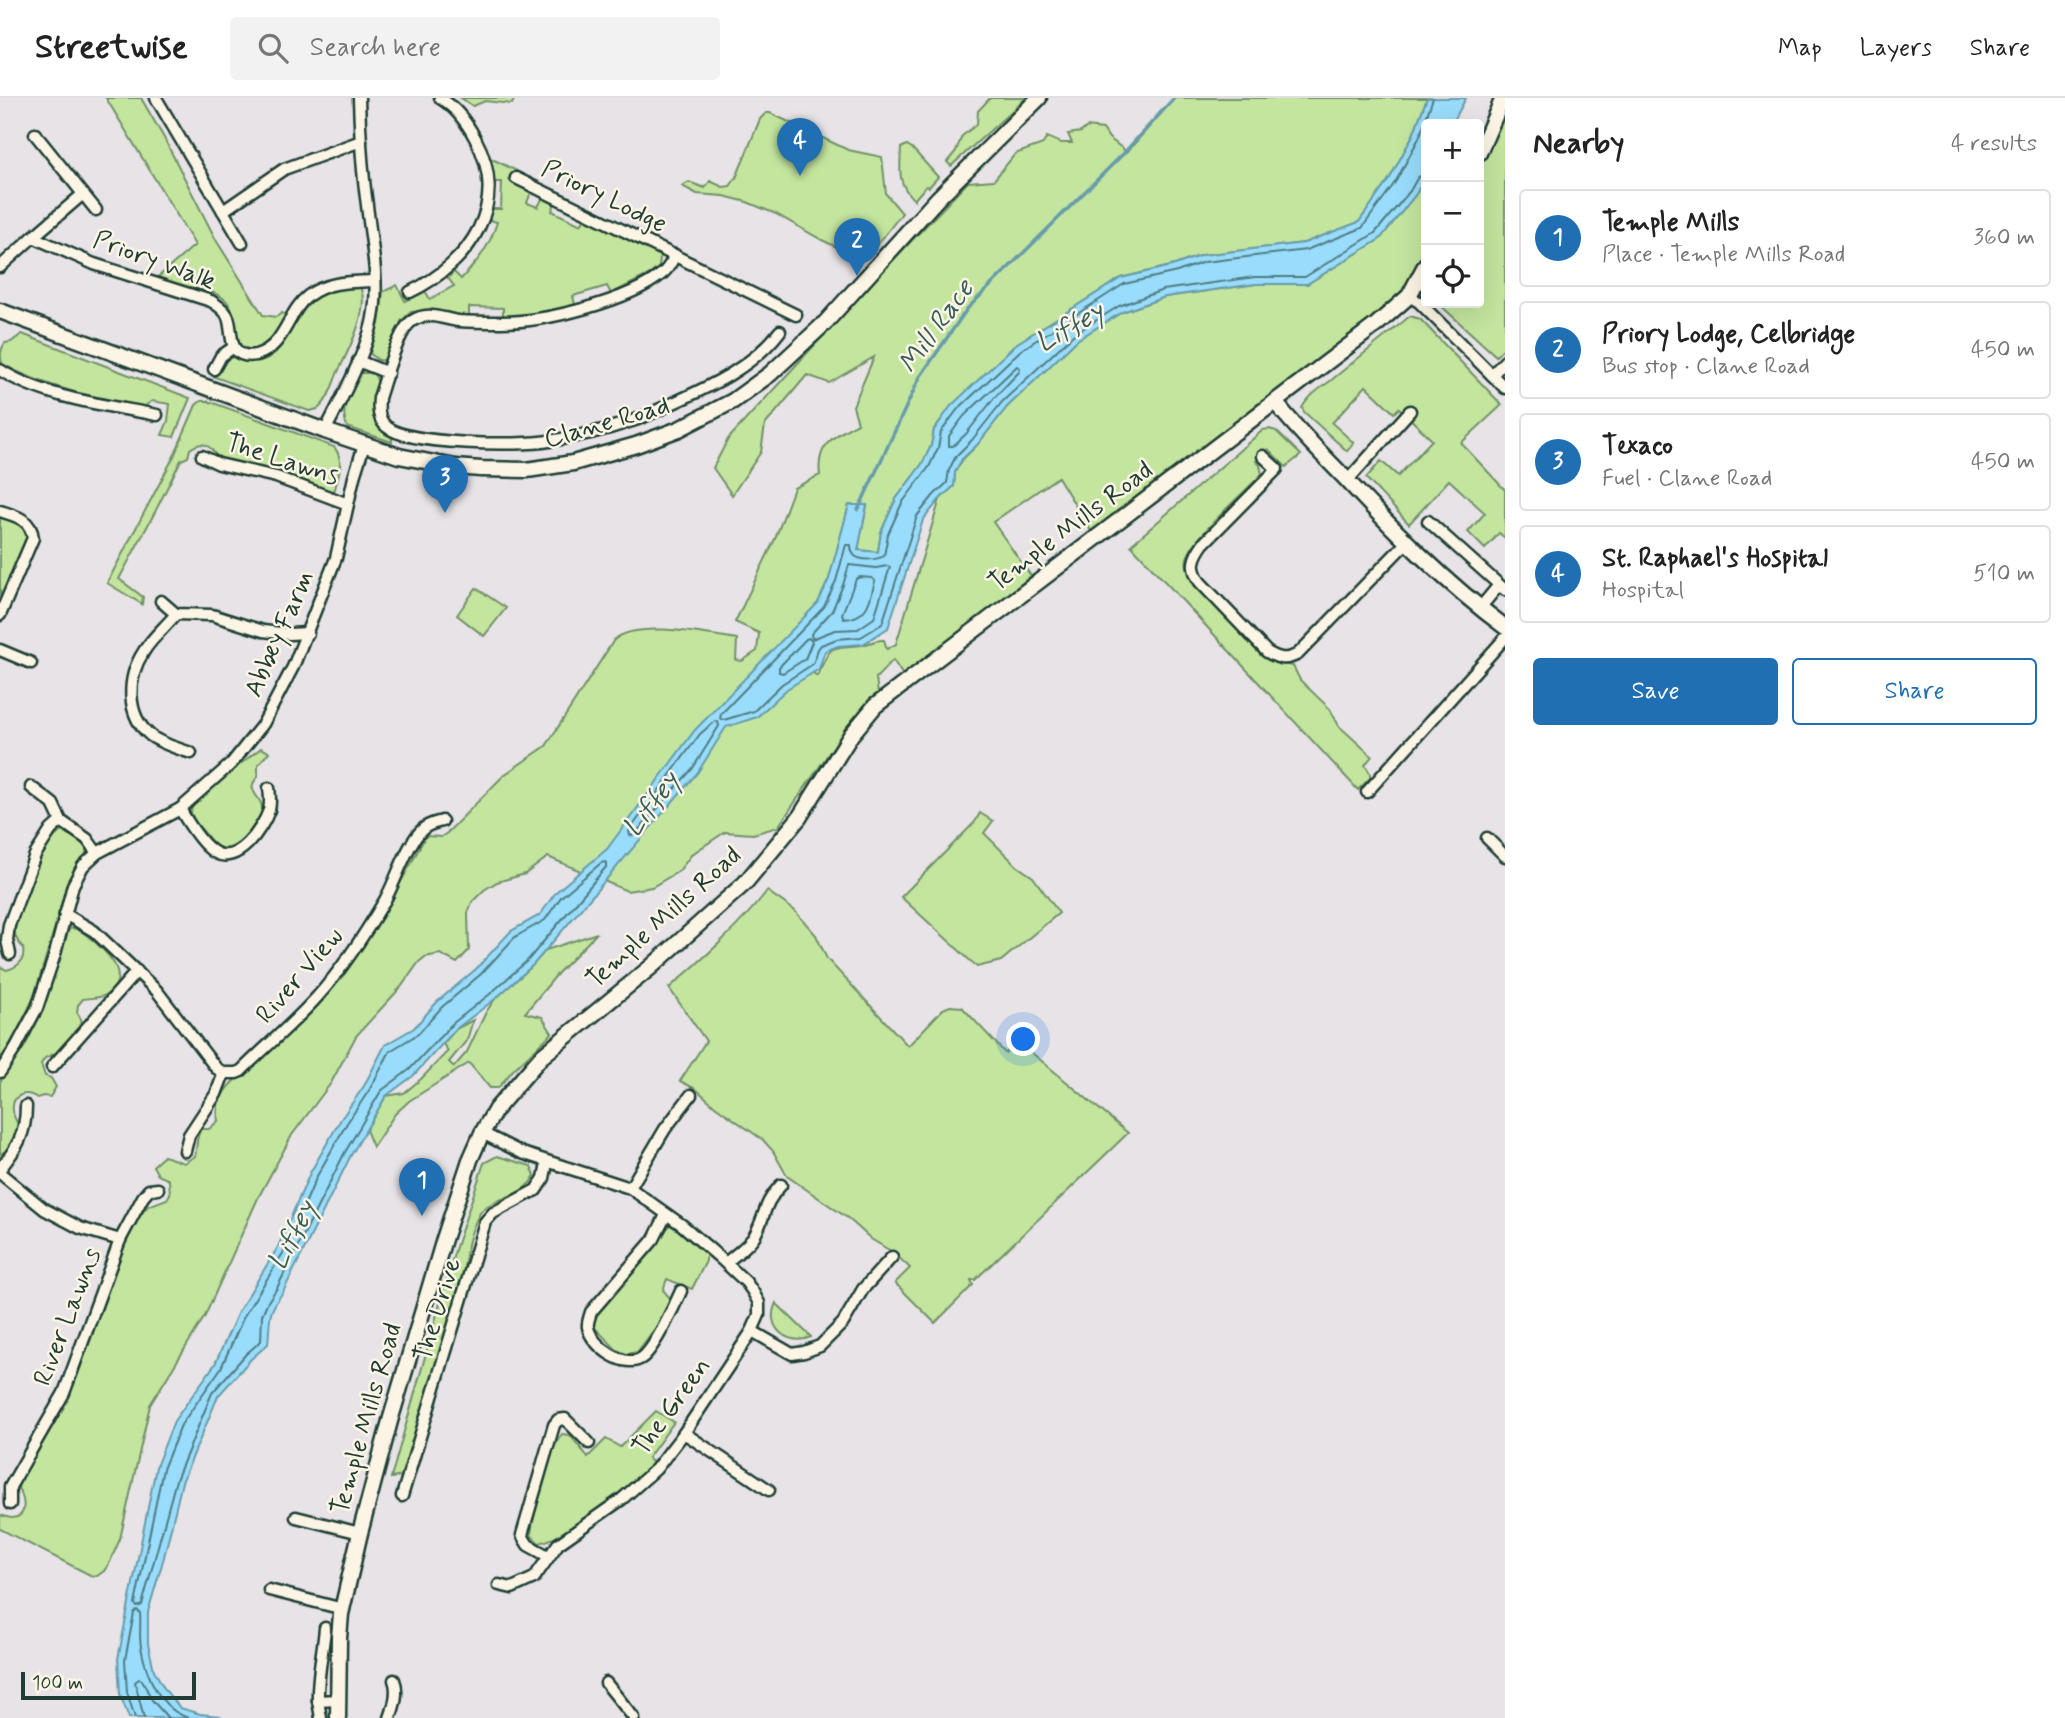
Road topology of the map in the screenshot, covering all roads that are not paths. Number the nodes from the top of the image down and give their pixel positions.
1 (156, 98) edge
2 (359, 98) edge
3 (440, 98) edge
4 (1039, 98) edge
5 (1503, 98) edge
6 (35, 134) dead end
7 (360, 141) junction
8 (1484, 142) edge
9 (516, 178) dead end
10 (83, 194) junction
11 (96, 210) dead end
12 (223, 211) junction
13 (33, 237) junction
14 (242, 243) dead end
15 (675, 255) junction
16 (0, 267) edge
17 (1421, 273) edge
18 (376, 281) junction
19 (410, 292) dead end
20 (1409, 296) junction
21 (0, 311) edge
22 (796, 315) dead end
23 (780, 331) dead end
24 (234, 347) junction
25 (358, 361) junction
26 (1505, 361) edge
27 (214, 369) dead end
28 (0, 370) edge
29 (388, 373) junction
30 (1492, 375) junction
31 (1505, 388) edge
32 (1276, 403) junction
33 (1410, 411) dead end
34 (157, 415) dead end
35 (325, 431) junction
36 (363, 445) junction
37 (202, 456) dead end
38 (1263, 456) dead end
39 (1347, 481) junction
40 (348, 504) junction
41 (0, 511) edge
42 (1428, 521) dead end
43 (1406, 542) junction
44 (1502, 588) edge
45 (161, 601) dead end
46 (1480, 608) junction
47 (176, 614) junction
48 (0, 615) edge
49 (1505, 627) edge
50 (308, 634) junction
51 (1505, 638) edge
52 (0, 650) edge
53 (31, 663) dead end
54 (191, 753) dead end
55 (31, 787) dead end
56 (269, 788) dead end
57 (1367, 792) dead end
58 (180, 808) junction
59 (61, 821) junction
60 (442, 821) dead end
61 (1487, 838) dead end
62 (97, 853) junction
63 (1505, 856) edge
64 (65, 914) junction
65 (10, 954) dead end
66 (137, 971) junction
67 (52, 1067) dead end
68 (0, 1072) edge
69 (224, 1073) junction
70 (691, 1095) dead end
71 (26, 1106) dead end
72 (482, 1133) junction
73 (185, 1151) dead end
74 (547, 1163) junction
75 (0, 1171) edge
76 (781, 1185) dead end
77 (630, 1188) junction
78 (158, 1189) dead end
79 (666, 1215) junction
80 (120, 1240) junction
81 (892, 1257) dead end
82 (726, 1263) junction
83 (681, 1291) dead end
84 (754, 1328) junction
85 (684, 1433) junction
86 (589, 1443) dead end
87 (769, 1490) dead end
88 (402, 1496) dead end
89 (9, 1504) dead end
90 (296, 1517) dead end
91 (360, 1533) junction
92 (548, 1556) junction
93 (499, 1585) dead end
94 (269, 1590) dead end
95 (343, 1609) junction
96 (325, 1628) dead end
97 (394, 1680) dead end
98 (606, 1683) dead end
99 (337, 1700) junction
100 (318, 1701) junction
101 (321, 1718) edge
102 (338, 1718) edge
103 (390, 1718) edge
104 (634, 1718) edge

1 - 12 street
2 - 7 street
3 - 19 street
4 - 36 street, Clane Road
5 - 8 street
6 - 10 street, Priory Walk
7 - 12 street
7 - 18 street
9 - 15 street, Priory Lodge
10 - 11 street, Priory Walk
10 - 13 street, Priory Walk
12 - 14 street
13 - 16 street, Priory Walk
13 - 24 street, Priory Walk
15 - 22 street, Priory Lodge
15 - 29 street, Priory Lodge
17 - 20 street, Temple Mills Road
18 - 24 street
18 - 25 street
20 - 30 street
20 - 32 street, Temple Mills Road
21 - 35 street, Clane Road
23 - 29 street, Priory Lodge
24 - 27 street
25 - 29 street
25 - 35 street
26 - 30 street
28 - 34 street
30 - 31 street
32 - 39 street
32 - 72 street, Temple Mills Road
33 - 39 street
35 - 36 street, Clane Road
36 - 40 street, Abbey Farm
37 - 40 street, The Lawns
38 - 43 street
39 - 43 street
40 - 50 street, Abbey Farm
41 - 48 street
42 - 44 street
43 - 46 street
44 - 46 street
45 - 47 street
46 - 49 street
47 - 50 street
47 - 54 street
50 - 58 street, Abbey Farm
51 - 57 street
52 - 53 street
55 - 59 street
56 - 58 street
58 - 62 street, Abbey Farm
59 - 62 street
59 - 65 street
60 - 69 street, River View
61 - 63 street
62 - 64 street, Abbey Farm
64 - 66 street
64 - 68 street, Abbey Farm
66 - 67 street
66 - 69 street
69 - 73 street
70 - 77 street
71 - 75 street
72 - 74 street
72 - 91 street, Temple Mills Road
74 - 77 street
74 - 88 street, The Drive
75 - 80 street
76 - 82 street
77 - 79 street
78 - 80 street, River Lawns
79 - 82 street
79 - 83 street
80 - 89 street, River Lawns
81 - 84 street
82 - 84 street
84 - 85 street, The Green
85 - 87 street
85 - 92 street, The Green
86 - 92 street, The Green
90 - 91 street
91 - 95 street, Temple Mills Road
92 - 93 street, The Green
94 - 95 street
95 - 99 street, Temple Mills Road
96 - 100 street
97 - 103 street
98 - 104 street
99 - 100 street
99 - 102 street, Temple Mills Road
100 - 101 street

